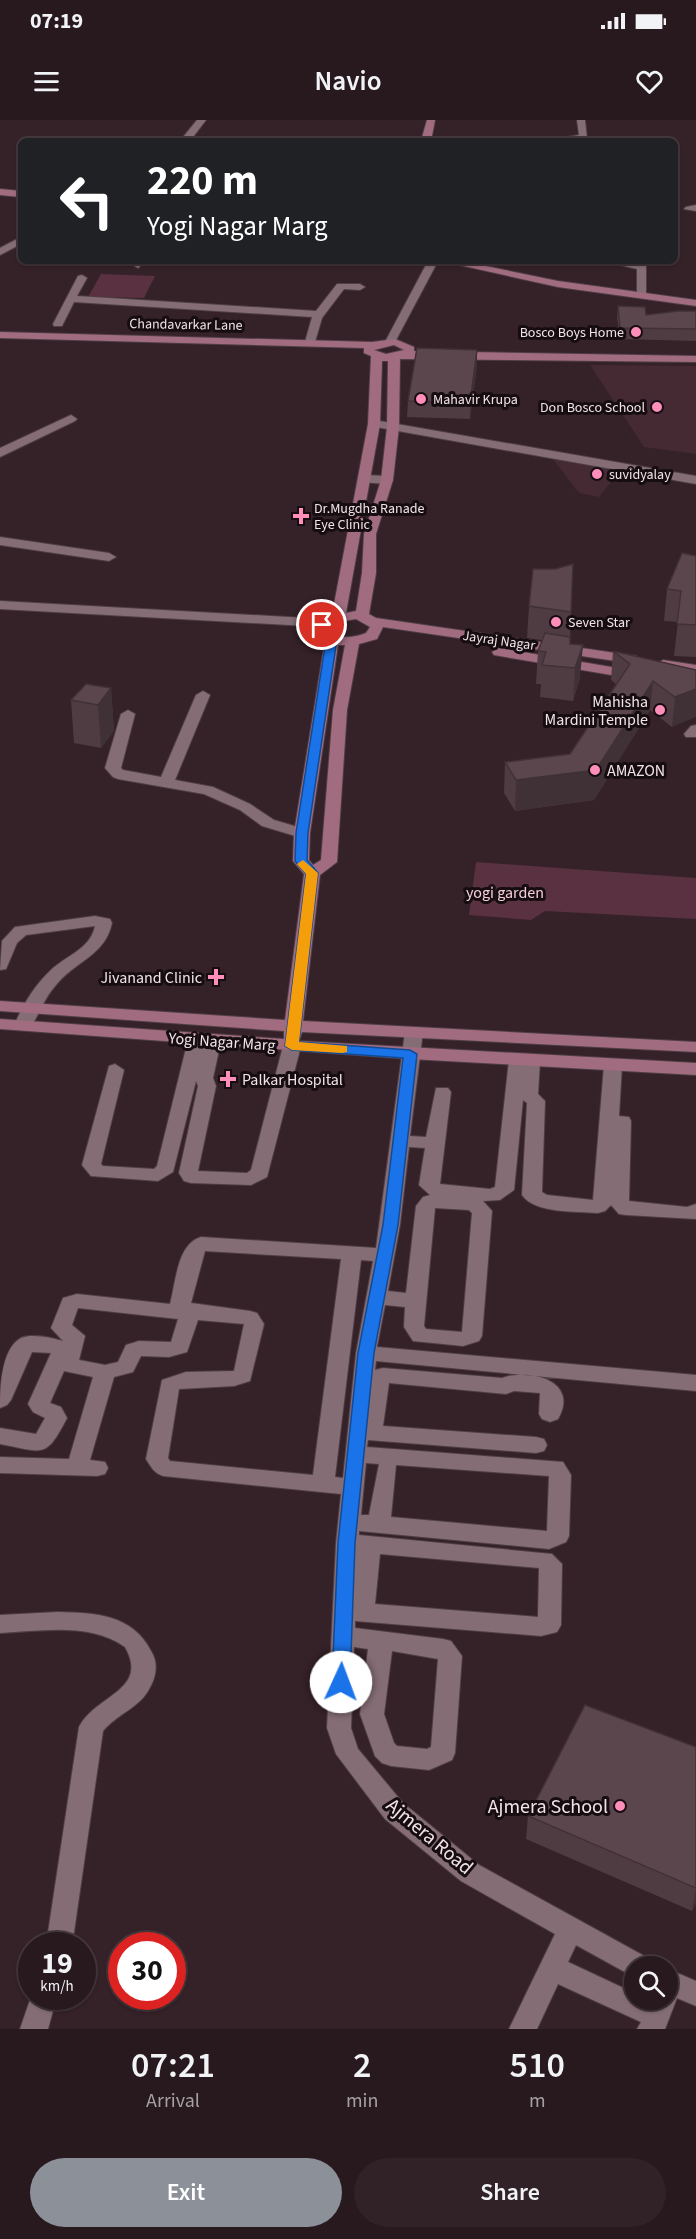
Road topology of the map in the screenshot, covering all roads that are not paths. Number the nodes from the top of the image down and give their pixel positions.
1 (202, 120) edge
2 (431, 120) edge
3 (440, 120) edge
4 (581, 120) edge
5 (187, 138) edge
6 (427, 138) edge
7 (436, 138) edge
8 (575, 138) edge
9 (0, 192) edge
10 (18, 195) edge
11 (18, 196) edge
12 (0, 197) edge
13 (0, 242) edge
14 (18, 242) edge
15 (0, 252) edge
16 (431, 264) edge
17 (461, 264) edge
18 (475, 264) edge
19 (625, 264) edge
20 (82, 278) dead end
21 (360, 287) dead end
22 (642, 294) junction
23 (70, 299) junction
24 (696, 301) edge
25 (318, 314) junction
26 (58, 324) dead end
27 (0, 335) edge
28 (310, 342) junction
29 (390, 342) junction
30 (0, 344) edge
31 (407, 350) junction
32 (696, 351) edge
33 (373, 352) junction
34 (394, 358) junction
35 (696, 359) edge
36 (376, 379) junction
37 (393, 380) junction
38 (374, 402) junction
39 (393, 403) junction
40 (71, 419) dead end
41 (374, 424) junction
42 (393, 427) junction
43 (0, 453) edge
44 (365, 479) junction
45 (387, 480) junction
46 (696, 480) edge
47 (358, 512) junction
48 (376, 513) junction
49 (0, 541) edge
50 (352, 543) junction
51 (370, 544) junction
52 (109, 557) dead end
53 (346, 571) junction
54 (369, 573) junction
55 (0, 604) edge
56 (51, 611) junction
57 (0, 612) edge
58 (339, 616) junction
59 (371, 623) junction
60 (326, 631) junction
61 (353, 641) junction
62 (696, 669) edge
63 (645, 676) edge
64 (203, 694) dead end
65 (128, 714) dead end
66 (319, 715) junction
67 (339, 716) junction
68 (166, 781) junction
69 (302, 833) junction
70 (312, 873) junction
71 (0, 965) edge
72 (0, 1006) edge
73 (30, 1008) junction
74 (139, 1015) junction
75 (0, 1024) edge
76 (23, 1026) junction
77 (293, 1026) junction
78 (133, 1035) junction
79 (205, 1040) junction
80 (412, 1043) junction
81 (292, 1046) junction
82 (696, 1047) edge
83 (525, 1060) junction
84 (619, 1065) junction
85 (696, 1069) edge
86 (115, 1070) dead end
87 (442, 1092) dead end
88 (400, 1141) junction
89 (435, 1143) junction
90 (696, 1210) edge
91 (390, 1225) junction
92 (424, 1227) junction
93 (352, 1253) junction
94 (385, 1255) junction
95 (376, 1297) junction
96 (415, 1301) junction
97 (366, 1353) junction
98 (495, 1364) junction
99 (430, 1369) junction
100 (105, 1372) junction
101 (696, 1383) edge
102 (492, 1385) junction
103 (0, 1400) edge
104 (550, 1414) dead end
105 (0, 1436) edge
106 (362, 1440) junction
107 (536, 1445) dead end
108 (0, 1465) edge
109 (387, 1468) dead end
110 (323, 1484) junction
111 (353, 1487) junction
112 (379, 1525) junction
113 (348, 1532) junction
114 (369, 1556) dead end
115 (353, 1611) junction
116 (0, 1624) edge
117 (342, 1636) junction
118 (381, 1641) junction
119 (384, 1749) junction
120 (360, 1768) junction
121 (570, 1929) junction
122 (61, 1932) edge
123 (624, 1959) edge
124 (552, 1968) junction
125 (624, 1989) edge
126 (696, 1994) edge
127 (678, 1997) edge
128 (39, 2010) edge
129 (33, 2029) edge
130 (523, 2029) edge

1 - 5 street
2 - 6 street
3 - 7 street
4 - 8 street
9 - 10 street
11 - 12 street
13 - 14 street
14 - 15 street
16 - 29 street
17 - 22 street
18 - 22 street
19 - 22 street
20 - 23 street
21 - 25 street
22 - 24 street
23 - 25 street
23 - 26 street
25 - 28 street
27 - 28 street, Chandavarkar Lane
28 - 33 street, Chandavarkar Lane
29 - 31 street
29 - 33 street
30 - 33 street, Chandavarkar Lane
31 - 32 street
31 - 34 street
31 - 35 street
33 - 34 street
33 - 36 street
34 - 37 street
36 - 37 street
36 - 38 street
37 - 39 street
38 - 39 street
38 - 41 street
39 - 42 street
40 - 43 street
41 - 42 street
41 - 44 street
42 - 45 street
42 - 46 street
44 - 45 street
44 - 47 street
45 - 48 street
47 - 48 street
47 - 50 street
48 - 51 street
49 - 52 street
50 - 51 street
50 - 53 street
51 - 54 street
53 - 54 street
53 - 58 street
54 - 59 street
55 - 56 street
56 - 57 street
56 - 60 street
58 - 59 street
58 - 60 street
59 - 61 street
59 - 62 street, Jayraj Nagar
59 - 63 street, Jayraj Nagar
60 - 61 street
60 - 66 street
61 - 67 street
64 - 68 street
65 - 68 street
66 - 67 street
66 - 69 street
67 - 70 street
68 - 69 street
69 - 70 street
70 - 77 street
71 - 73 street
72 - 73 street, Yogi Nagar Marg
73 - 74 street, Yogi Nagar Marg
73 - 76 street
74 - 77 street, Yogi Nagar Marg
74 - 78 street
75 - 76 street, Yogi Nagar Marg
76 - 78 street, Yogi Nagar Marg
77 - 80 street, Yogi Nagar Marg
77 - 81 street
78 - 79 street, Yogi Nagar Marg
79 - 81 street, Yogi Nagar Marg
79 - 81 street
79 - 86 street
80 - 81 street, Yogi Nagar Marg
80 - 82 street, Yogi Nagar Marg
80 - 83 street, Yogi Nagar Marg
80 - 88 street, Ajmera Road
83 - 84 street, Yogi Nagar Marg
83 - 84 street
83 - 89 street
84 - 85 street, Yogi Nagar Marg
84 - 90 street
87 - 89 street
88 - 89 street
88 - 91 street, Ajmera Road
91 - 92 street
91 - 94 street, Ajmera Road
92 - 96 street
92 - 96 street
93 - 94 street
93 - 110 street
93 - 110 street
94 - 95 street, Ajmera Road
95 - 96 street
95 - 97 street, Ajmera Road
97 - 99 street
97 - 106 street, Ajmera Road
98 - 99 street
98 - 101 street
98 - 102 street
99 - 102 street
99 - 106 street
100 - 100 street
100 - 108 street
102 - 104 street
103 - 105 street
106 - 107 street
106 - 111 street, Ajmera Road
106 - 112 street
109 - 112 street
110 - 111 street
111 - 113 street, Ajmera Road
112 - 113 street
113 - 115 street, Ajmera Road
113 - 115 street
114 - 115 street
115 - 117 street, Ajmera Road
116 - 122 street
117 - 118 street
117 - 120 street, Ajmera Road
118 - 119 street
118 - 119 street
119 - 120 street
120 - 121 street, Ajmera Road
121 - 123 street, Ajmera Road
121 - 124 street
124 - 125 street
124 - 130 street
126 - 127 street
128 - 129 street

